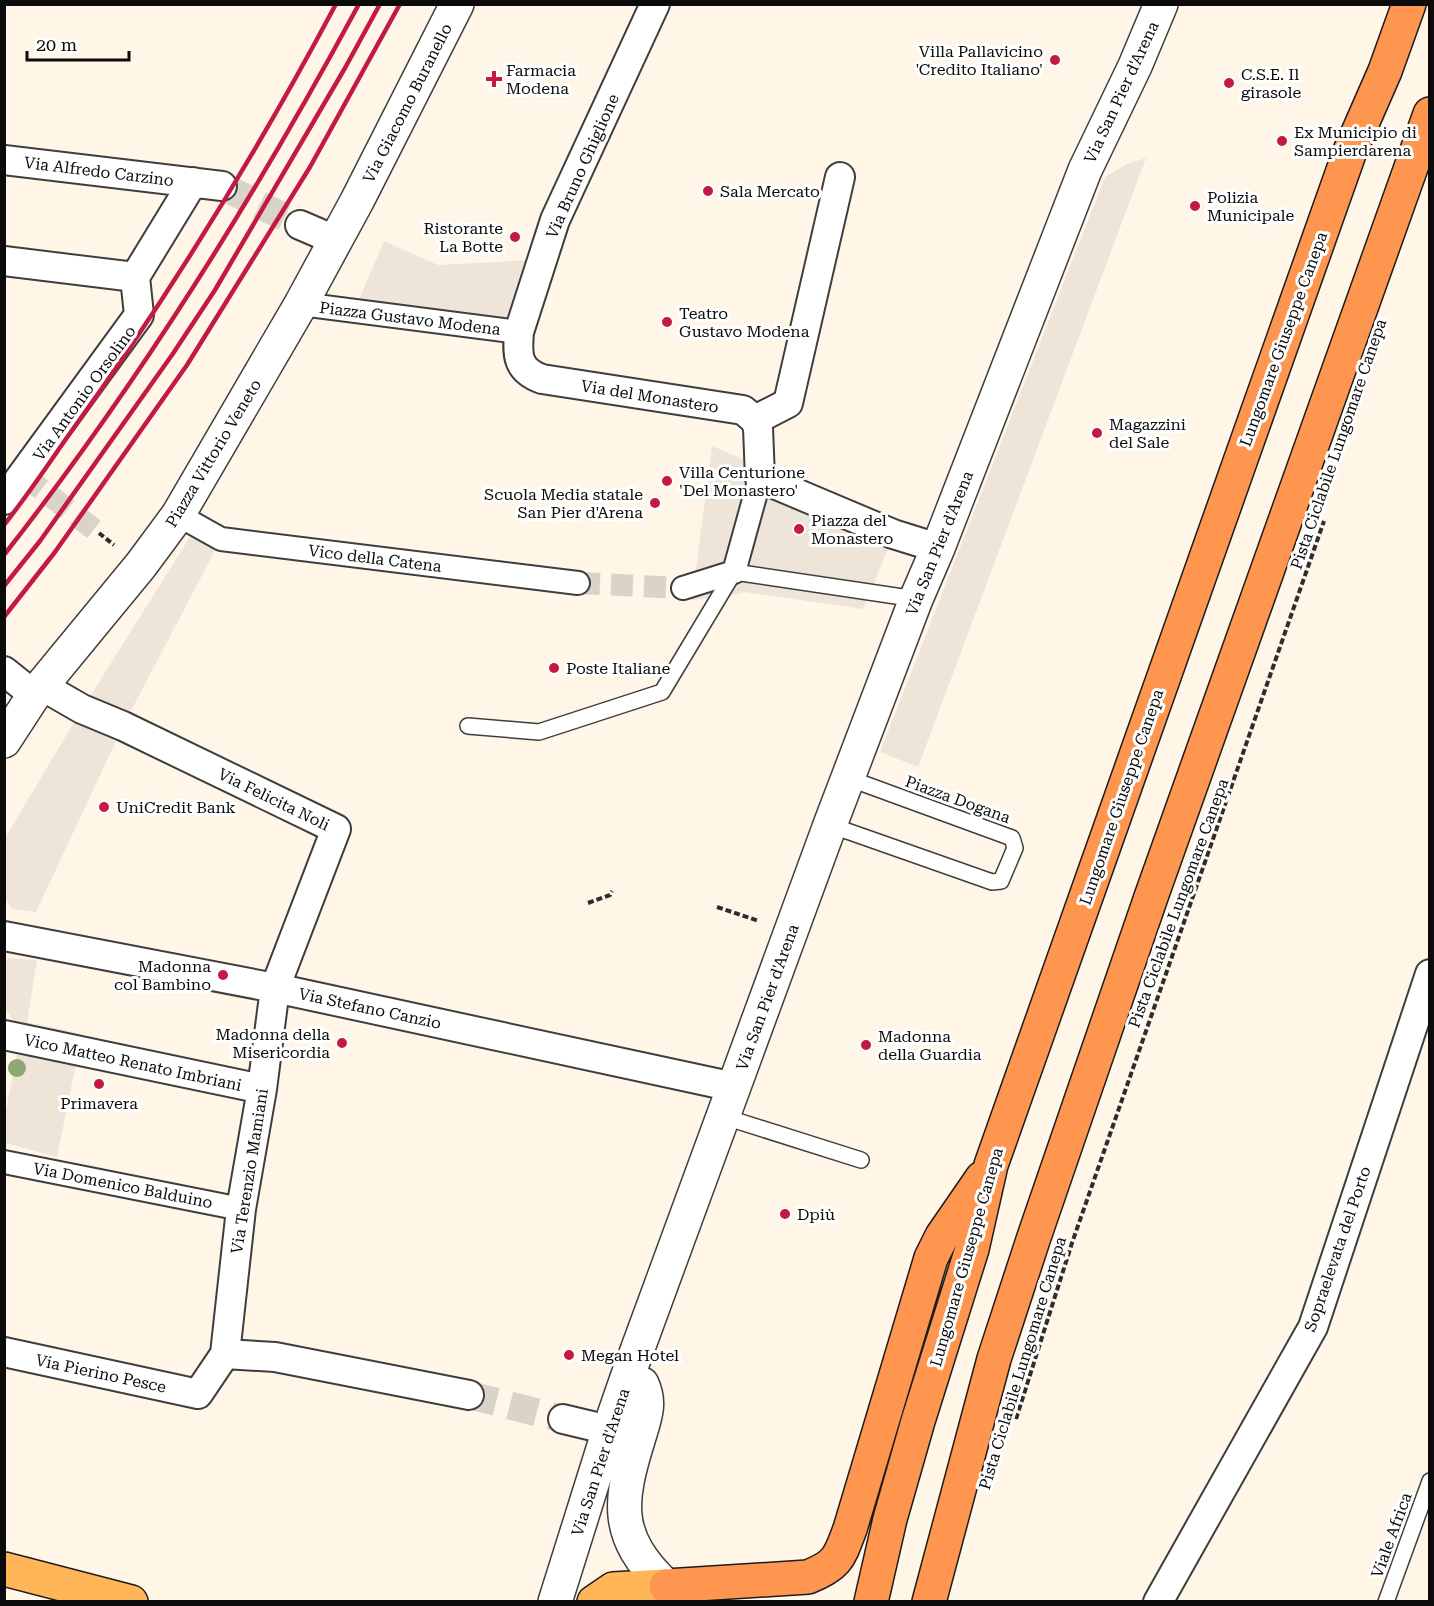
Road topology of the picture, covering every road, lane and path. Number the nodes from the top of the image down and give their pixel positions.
1 (458, 4) edge
2 (655, 4) edge
3 (1161, 4) edge
4 (1409, 4) edge
5 (1430, 114) edge
6 (4, 160) edge
7 (840, 177) dead end
8 (194, 182) junction
9 (222, 186) tunnel mouth
10 (357, 201) joint
11 (300, 225) tunnel mouth
12 (335, 240) junction
13 (4, 261) edge
14 (135, 278) junction
15 (302, 304) junction
16 (519, 332) junction
17 (755, 420) junction
18 (760, 478) junction
19 (4, 500) edge
20 (178, 515) junction
21 (1324, 521) dead end
22 (938, 548) junction
23 (734, 572) junction
24 (578, 583) tunnel mouth
25 (683, 588) tunnel mouth
26 (916, 599) junction
27 (4, 671) edge
28 (38, 690) junction
29 (468, 726) dead end
30 (4, 741) edge
31 (848, 778) junction
32 (830, 825) junction
33 (612, 891) dead end
34 (588, 903) dead end
35 (717, 907) dead end
36 (790, 933) junction
37 (4, 936) edge
38 (1430, 974) edge
39 (275, 988) junction
40 (4, 1035) edge
41 (734, 1087) junction
42 (262, 1089) junction
43 (861, 1160) dead end
44 (4, 1162) edge
45 (991, 1165) junction
46 (241, 1209) junction
47 (4, 1352) edge
48 (225, 1354) junction
49 (627, 1378) junction
50 (198, 1394) joint
51 (469, 1395) tunnel mouth
52 (563, 1419) tunnel mouth
53 (1015, 1423) dead end
54 (609, 1430) junction
55 (1430, 1481) edge
56 (4, 1569) edge
57 (666, 1586) junction
58 (131, 1602) edge
59 (555, 1602) edge
60 (594, 1602) edge
61 (696, 1602) edge
62 (871, 1602) edge
63 (929, 1602) edge
64 (1158, 1602) edge
65 (1386, 1602) edge

1 - 10 street, Via Giacomo Buranello
2 - 16 street, Via Bruno Ghiglione
3 - 22 street, Via San Pier d'Arena
4 - 45 highway, Lungomare Giuseppe Canepa
5 - 63 highway
6 - 8 street, Via Alfredo Carzino
7 - 17 street
8 - 9 street, Via Alfredo Carzino
8 - 14 street, Via Alfredo Carzino
10 - 12 street, Piazza Vittorio Veneto
11 - 12 street
12 - 15 street, Piazza Vittorio Veneto
13 - 14 street
14 - 19 street, Via Antonio Orsolino
15 - 16 street, Piazza Gustavo Modena
15 - 20 street, Piazza Vittorio Veneto
16 - 17 street, Via del Monastero
17 - 18 street
18 - 22 street
18 - 23 street
20 - 24 street, Vico della Catena
20 - 28 street, Piazza Vittorio Veneto
21 - 53 path, Pista Ciclabile Lungomare Canepa
22 - 26 street, Via San Pier d'Arena
23 - 25 street
23 - 26 lane
23 - 29 lane
26 - 31 street, Via San Pier d'Arena
27 - 28 street
28 - 30 street, Piazza Vittorio Veneto
28 - 39 street, Via Felicita Noli
31 - 32 street, Via San Pier d'Arena
31 - 32 lane, Piazza Dogana
32 - 36 street, Via San Pier d'Arena
33 - 34 path
35 - 36 path
36 - 41 street, Via San Pier d'Arena
37 - 39 street, Via Stefano Canzio
38 - 64 street, Sopraelevata del Porto
39 - 41 street, Via Stefano Canzio
39 - 42 street, Via Terenzio Mamiani
40 - 42 street, Vico Matteo Renato Imbriani
41 - 43 lane, Via San Pier d'Arena
41 - 49 street, Via San Pier d'Arena
42 - 46 street, Via Terenzio Mamiani
44 - 46 street, Via Domenico Balduino
45 - 57 highway
45 - 62 highway, Lungomare Giuseppe Canepa
46 - 48 street, Via Terenzio Mamiani
47 - 50 street, Via Pierino Pesce
48 - 50 street, Via Terenzio Mamiani
48 - 51 street
49 - 54 street, Via San Pier d'Arena
49 - 57 street
52 - 54 street
54 - 59 street, Via San Pier d'Arena
55 - 65 lane, Viale Africa
56 - 58 main road
57 - 60 main road
57 - 61 highway

